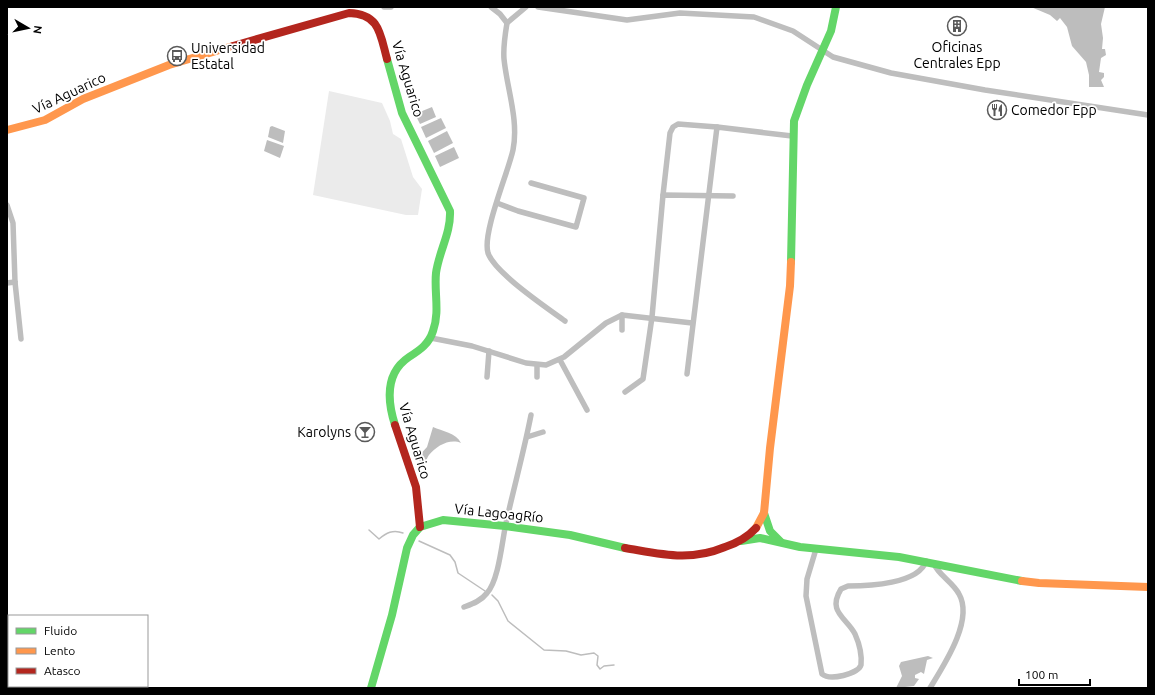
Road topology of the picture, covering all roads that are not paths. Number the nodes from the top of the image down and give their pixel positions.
1 (384, 7) edge
2 (391, 7) edge
3 (491, 7) edge
4 (526, 7) edge
5 (538, 7) edge
6 (836, 7) edge
7 (507, 23) junction
8 (822, 50) junction
9 (1148, 115) edge
10 (717, 128) junction
11 (7, 130) edge
12 (792, 136) junction
13 (531, 184) dead end
14 (663, 195) junction
15 (709, 196) junction
16 (733, 196) dead end
17 (496, 203) junction
18 (7, 205) edge
19 (15, 282) junction
20 (7, 283) edge
21 (622, 315) junction
22 (652, 317) junction
23 (565, 321) dead end
24 (692, 323) junction
25 (622, 330) dead end
26 (431, 338) junction
27 (22, 339) dead end
28 (489, 351) junction
29 (560, 360) junction
30 (537, 365) junction
31 (687, 374) dead end
32 (487, 377) dead end
33 (537, 377) dead end
34 (625, 392) dead end
35 (587, 410) dead end
36 (531, 415) dead end
37 (543, 432) dead end
38 (527, 437) junction
39 (764, 513) junction
40 (505, 526) junction
41 (420, 527) junction
42 (741, 541) junction
43 (781, 542) junction
44 (816, 549) junction
45 (930, 562) junction
46 (1148, 587) edge
47 (464, 607) dead end
48 (371, 688) edge
49 (930, 688) edge

1 - 2 street
3 - 7 street
4 - 7 street
5 - 8 street
6 - 8 main road
7 - 17 street
8 - 9 street
8 - 12 main road
10 - 12 street
10 - 14 street
10 - 15 street
11 - 26 main road, Vía Aguarico
12 - 39 main road
13 - 17 street
14 - 15 street
14 - 22 street
15 - 16 street
15 - 24 street
17 - 23 street
18 - 19 street
19 - 20 street
19 - 27 street
21 - 22 street
21 - 25 street
21 - 29 street
22 - 24 street
22 - 34 street
24 - 31 street
26 - 28 street
26 - 41 main road, Vía Aguarico
28 - 30 street
28 - 32 street
29 - 30 street
29 - 35 street
30 - 33 street
36 - 38 street
37 - 38 street
38 - 40 street
39 - 42 main road
39 - 43 main road
40 - 41 main road, Vía LagoagRío
40 - 42 main road, Vía LagoagRío
40 - 47 street
41 - 48 main road
42 - 43 main road
43 - 44 main road
44 - 45 main road
44 - 45 street
45 - 46 main road
45 - 49 street

